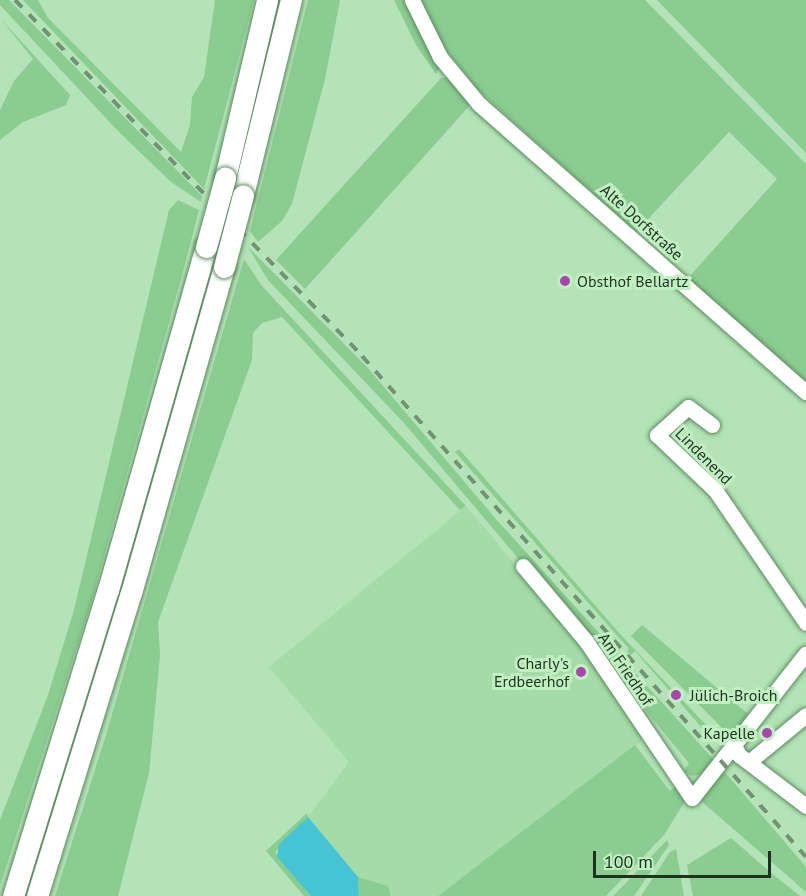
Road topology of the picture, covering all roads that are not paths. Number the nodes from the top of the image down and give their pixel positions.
1 (267, 0) edge
2 (291, 0) edge
3 (412, 0) edge
4 (806, 392) edge
5 (712, 425) dead end
6 (523, 566) dead end
7 (806, 622) edge
8 (806, 653) edge
9 (806, 715) edge
10 (732, 744) junction
11 (750, 761) junction
12 (806, 806) edge
13 (13, 896) edge
14 (37, 896) edge

1 - 13 highway, bridge
2 - 14 highway, bridge
3 - 4 street, Alte Dorfstraße
5 - 7 street, Lindenend
6 - 10 street, Am Friedhof
8 - 10 street
9 - 11 street
10 - 11 street
11 - 12 street

